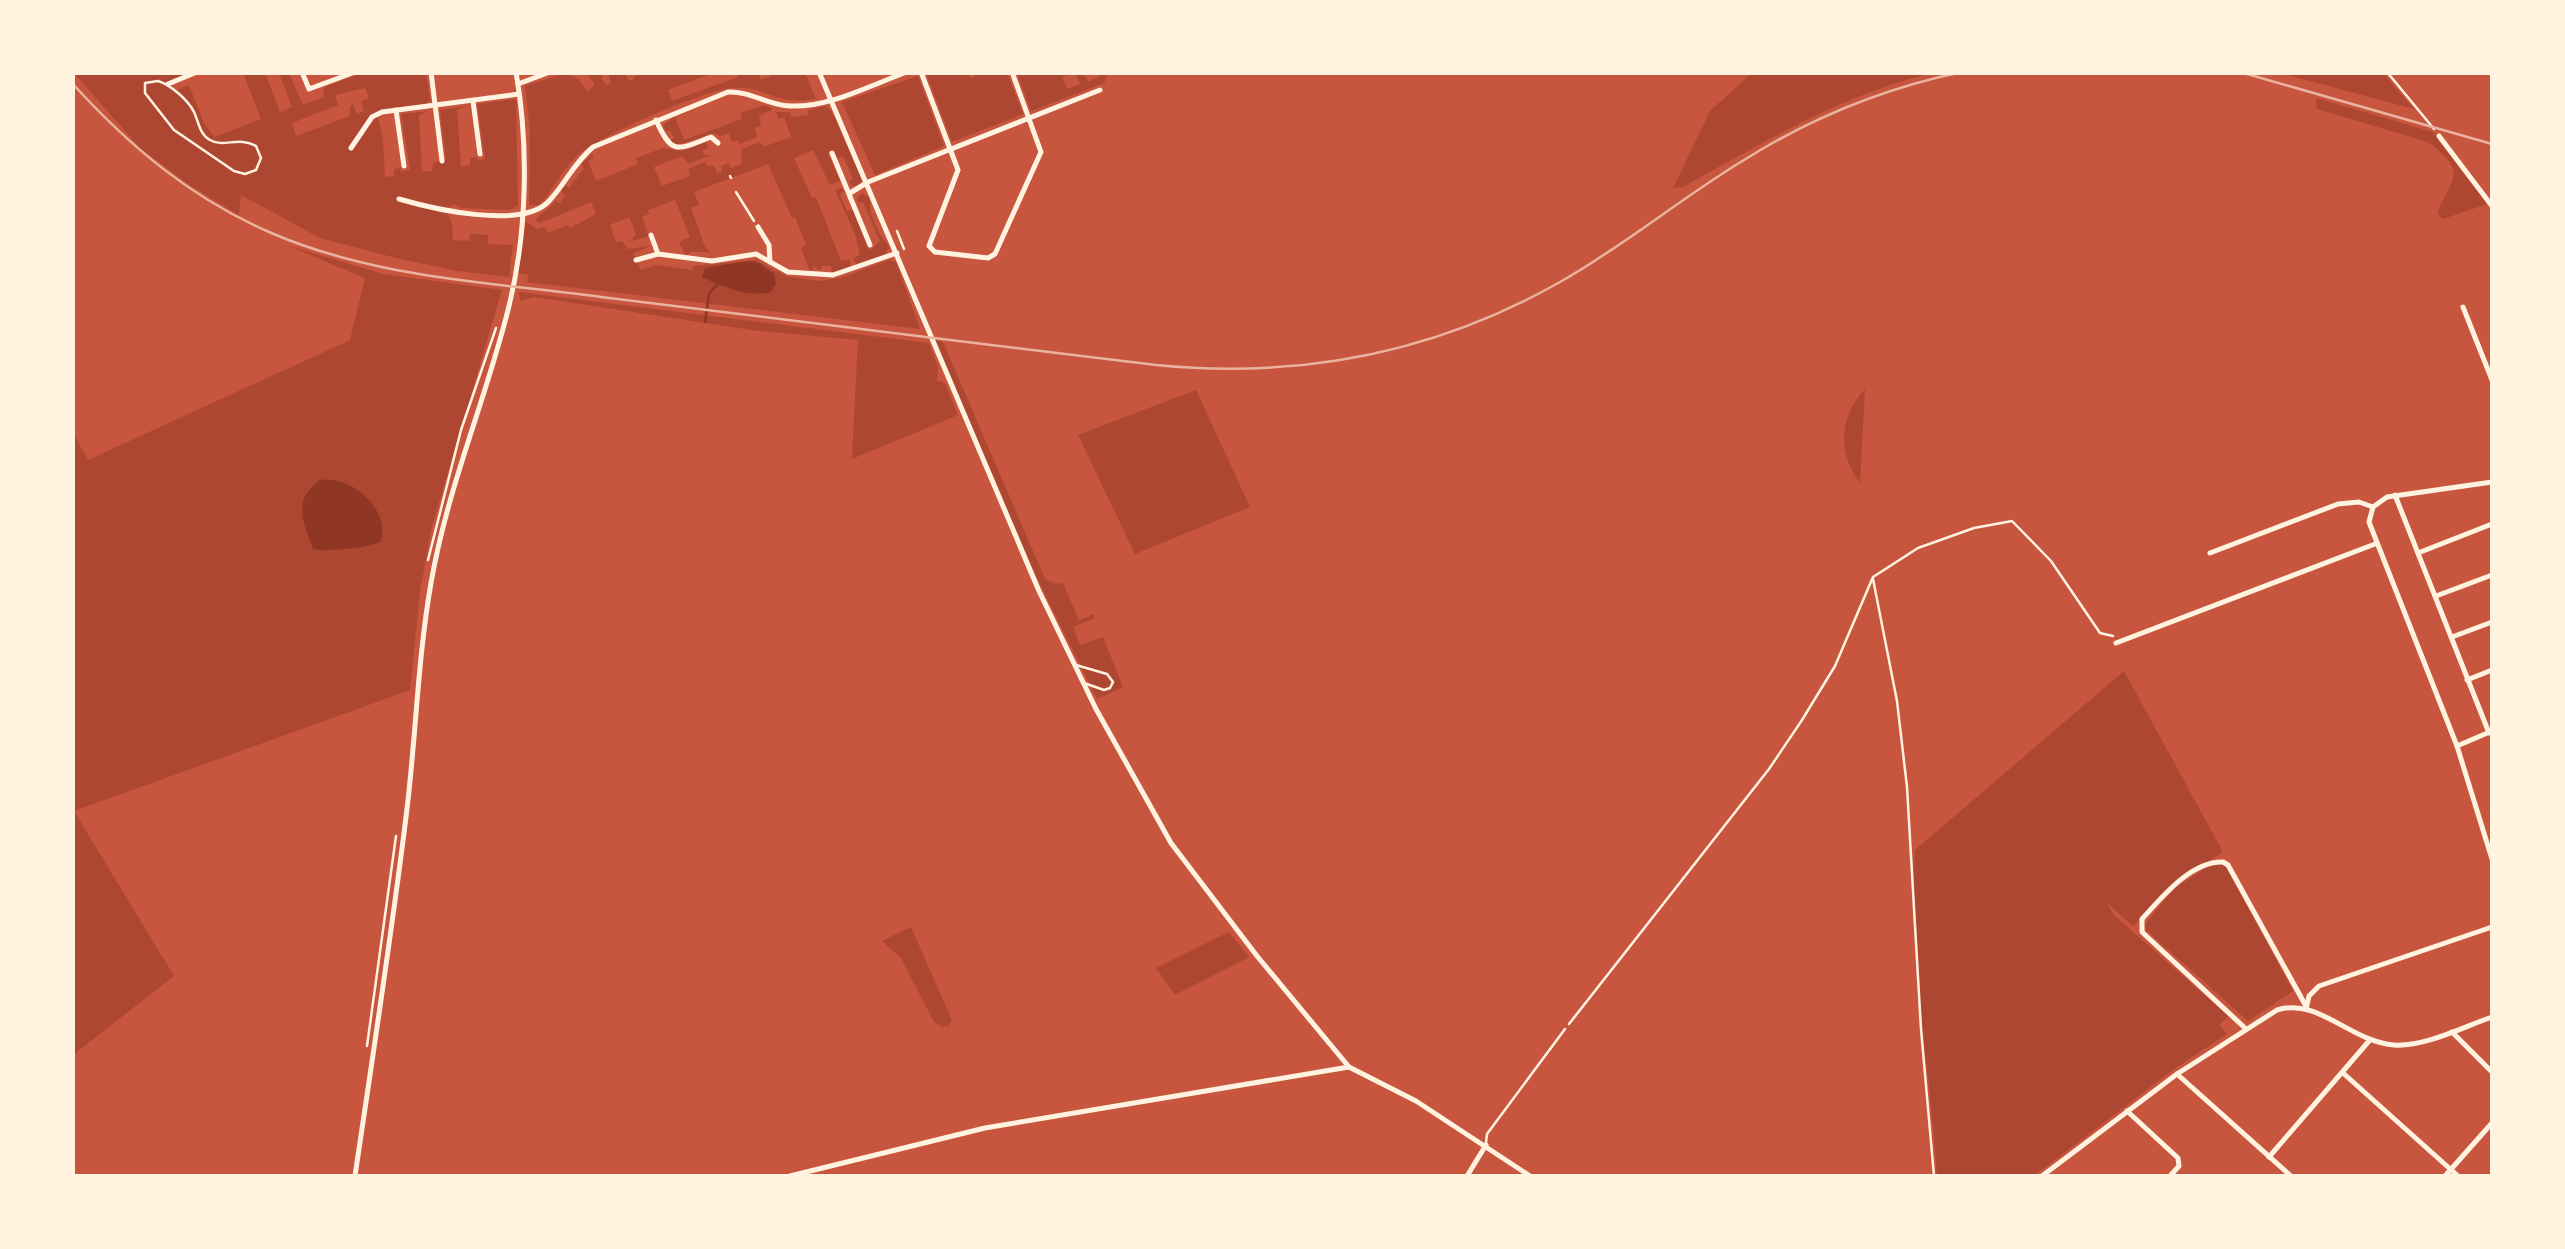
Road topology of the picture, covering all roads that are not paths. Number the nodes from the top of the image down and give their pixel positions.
1 (197, 72) edge
2 (302, 72) edge
3 (355, 72) edge
4 (431, 72) edge
5 (516, 72) edge
6 (550, 72) edge
7 (819, 72) edge
8 (906, 72) edge
9 (920, 72) edge
10 (1012, 72) edge
11 (168, 84) road end
12 (518, 84) junction
13 (1100, 90) dead end
14 (519, 94) junction
15 (831, 98) junction
16 (473, 101) junction
17 (436, 104) junction
18 (396, 110) junction
19 (1029, 118) junction
20 (656, 120) junction
21 (2439, 136) road end
22 (718, 144) dead end
23 (352, 148) dead end
24 (949, 150) junction
25 (832, 153) dead end
26 (480, 154) dead end
27 (442, 161) dead end
28 (404, 166) dead end
29 (868, 182) junction
30 (850, 193) junction
31 (399, 198) dead end
32 (2492, 206) edge
33 (521, 216) junction
34 (758, 226) road end
35 (651, 235) dead end
36 (870, 245) dead end
37 (658, 254) junction
38 (897, 254) junction
39 (636, 260) dead end
40 (770, 262) junction
41 (2464, 308) dead end
42 (2492, 380) edge
43 (2492, 482) edge
44 (2395, 495) junction
45 (2373, 507) junction
46 (2492, 524) edge
47 (2375, 544) junction
48 (2210, 553) dead end
49 (2418, 553) junction
50 (2492, 575) edge
51 (2436, 596) junction
52 (2492, 622) edge
53 (2452, 638) junction
54 (2120, 641) road end
55 (1074, 665) junction
56 (2492, 670) edge
57 (2468, 680) junction
58 (1083, 682) junction
59 (2491, 732) edge
60 (2457, 746) junction
61 (2489, 838) edge
62 (2492, 859) edge
63 (2492, 927) edge
64 (2307, 1008) junction
65 (2492, 1017) edge
66 (1565, 1029) road end
67 (2246, 1029) junction
68 (2452, 1030) junction
69 (2369, 1040) junction
70 (1349, 1066) junction
71 (2492, 1072) edge
72 (2343, 1073) junction
73 (2177, 1074) junction
74 (2127, 1111) junction
75 (2492, 1124) edge
76 (1486, 1146) junction
77 (2268, 1157) junction
78 (2451, 1170) junction
79 (355, 1176) edge
80 (790, 1176) edge
81 (1467, 1176) edge
82 (1530, 1176) edge
83 (2042, 1176) edge
84 (2170, 1176) edge
85 (2290, 1176) edge
86 (2445, 1176) edge
87 (2458, 1176) edge

1 - 11 street
2 - 3 street
4 - 17 street
5 - 12 street
6 - 12 street
7 - 15 street
8 - 15 street
9 - 24 street
10 - 19 street
12 - 14 street
13 - 19 street
14 - 16 street
14 - 33 street
15 - 20 street
15 - 29 street
16 - 17 street
16 - 26 street
17 - 18 street
17 - 27 street
18 - 23 street
18 - 28 street
19 - 24 street
19 - 24 street
20 - 22 street
20 - 33 street
21 - 32 street
24 - 29 street
25 - 30 street
29 - 30 street
29 - 38 street
30 - 36 street
31 - 33 street
33 - 79 street
34 - 40 street
35 - 37 street
37 - 39 street
37 - 40 street
38 - 40 street
38 - 55 street
41 - 42 street
43 - 44 street
44 - 45 street
44 - 49 street
45 - 47 street
45 - 48 street
46 - 49 street
47 - 54 street
47 - 60 street
49 - 51 street
50 - 51 street
51 - 53 street
52 - 53 street
53 - 57 street
55 - 58 street
55 - 58 lane
56 - 57 street
57 - 59 street
58 - 70 street
59 - 60 street
60 - 61 street
61 - 62 street
63 - 64 street
64 - 67 street
64 - 67 street
64 - 69 street
65 - 68 street
66 - 76 lane
67 - 73 street
68 - 69 street
68 - 71 street
69 - 72 street
70 - 76 street
70 - 80 street
72 - 77 street
72 - 78 street
73 - 74 street
73 - 77 street
74 - 83 street
74 - 84 street
75 - 78 street
76 - 81 street
76 - 82 street
77 - 85 street
78 - 86 street
78 - 87 street

